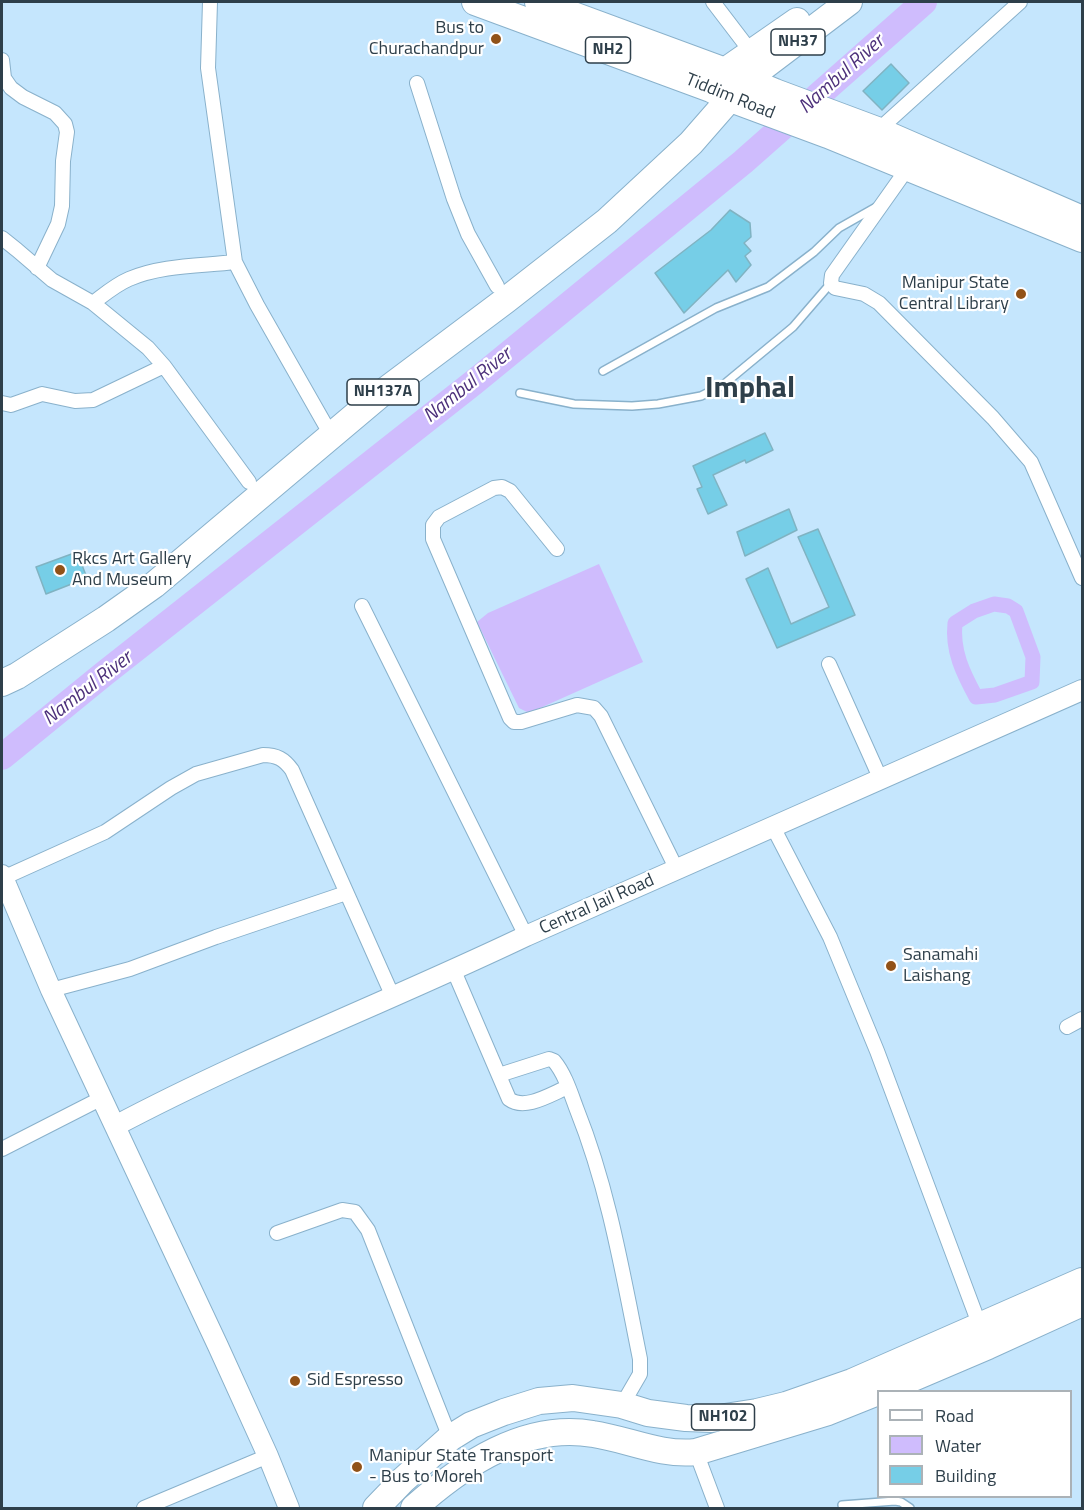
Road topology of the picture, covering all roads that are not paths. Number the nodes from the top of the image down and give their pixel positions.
1 (210, 2) edge
2 (475, 2) edge
3 (538, 2) edge
4 (713, 2) edge
5 (823, 2) edge
6 (849, 2) edge
7 (1020, 2) edge
8 (2, 60) edge
9 (743, 79) junction
10 (417, 83) dead end
11 (834, 126) junction
12 (870, 140) junction
13 (907, 169) junction
14 (883, 203) junction
15 (1083, 219) edge
16 (2, 238) edge
17 (1083, 239) edge
18 (236, 262) junction
19 (37, 268) junction
20 (831, 283) junction
21 (497, 286) dead end
22 (93, 303) junction
23 (164, 366) junction
24 (603, 371) dead end
25 (520, 393) dead end
26 (2, 403) edge
27 (331, 435) junction
28 (249, 482) dead end
29 (557, 549) dead end
30 (1083, 578) edge
31 (362, 606) dead end
32 (828, 664) dead end
33 (2, 683) edge
34 (1083, 690) edge
35 (881, 780) junction
36 (773, 827) junction
37 (677, 870) junction
38 (2, 876) edge
39 (346, 893) junction
40 (526, 936) junction
41 (454, 971) junction
42 (51, 990) junction
43 (393, 997) junction
44 (1083, 1020) edge
45 (1067, 1027) dead end
46 (499, 1075) junction
47 (568, 1087) junction
48 (102, 1098) junction
49 (115, 1126) junction
50 (2, 1149) edge
51 (277, 1233) dead end
52 (1083, 1281) edge
53 (1082, 1304) edge
54 (984, 1336) junction
55 (883, 1390) edge
56 (877, 1393) edge
57 (622, 1405) junction
58 (450, 1438) junction
59 (696, 1452) junction
60 (268, 1456) junction
61 (842, 1504) dead end
62 (144, 1509) edge
63 (289, 1509) edge
64 (376, 1509) edge
65 (414, 1509) edge
66 (717, 1509) edge
67 (910, 1509) edge

1 - 18 street
2 - 9 highway, Tiddim Road / NH2
3 - 9 highway, Tiddim Road / NH2
4 - 9 street
5 - 9 highway, NH37
6 - 9 highway, NH37
7 - 12 street
8 - 19 street
9 - 11 highway, Tiddim Road / NH2
9 - 11 highway, NH2
9 - 27 highway, NH137A
10 - 21 street
11 - 12 highway, NH2
12 - 13 highway, NH2
12 - 15 highway, NH2
13 - 14 street
13 - 17 highway, NH2
14 - 20 street
14 - 24 lane
16 - 19 street
18 - 22 street
18 - 27 street
19 - 22 street
20 - 25 lane
20 - 30 street
22 - 23 street
23 - 26 street
23 - 28 street
27 - 33 highway, NH137A
29 - 37 street
31 - 40 street
32 - 35 street
34 - 35 street, Central Jail Road
35 - 36 street, Central Jail Road
36 - 37 street, Central Jail Road
36 - 54 street
37 - 40 street, Central Jail Road
38 - 39 street
38 - 42 street
39 - 42 street
39 - 43 street
40 - 41 street, Central Jail Road
41 - 43 street, Central Jail Road
41 - 46 street
42 - 48 street
43 - 49 street, Central Jail Road
44 - 45 street
46 - 47 street
46 - 47 street
47 - 57 street
48 - 49 street
48 - 50 street
49 - 60 street
51 - 58 street
52 - 54 highway, NH102
53 - 54 highway, NH102
54 - 55 highway, NH102
54 - 57 highway, NH102
56 - 59 highway, NH102
57 - 58 highway, NH102
58 - 64 highway, NH102
59 - 65 highway, NH102
59 - 66 street
60 - 62 street
60 - 63 street
61 - 67 lane

